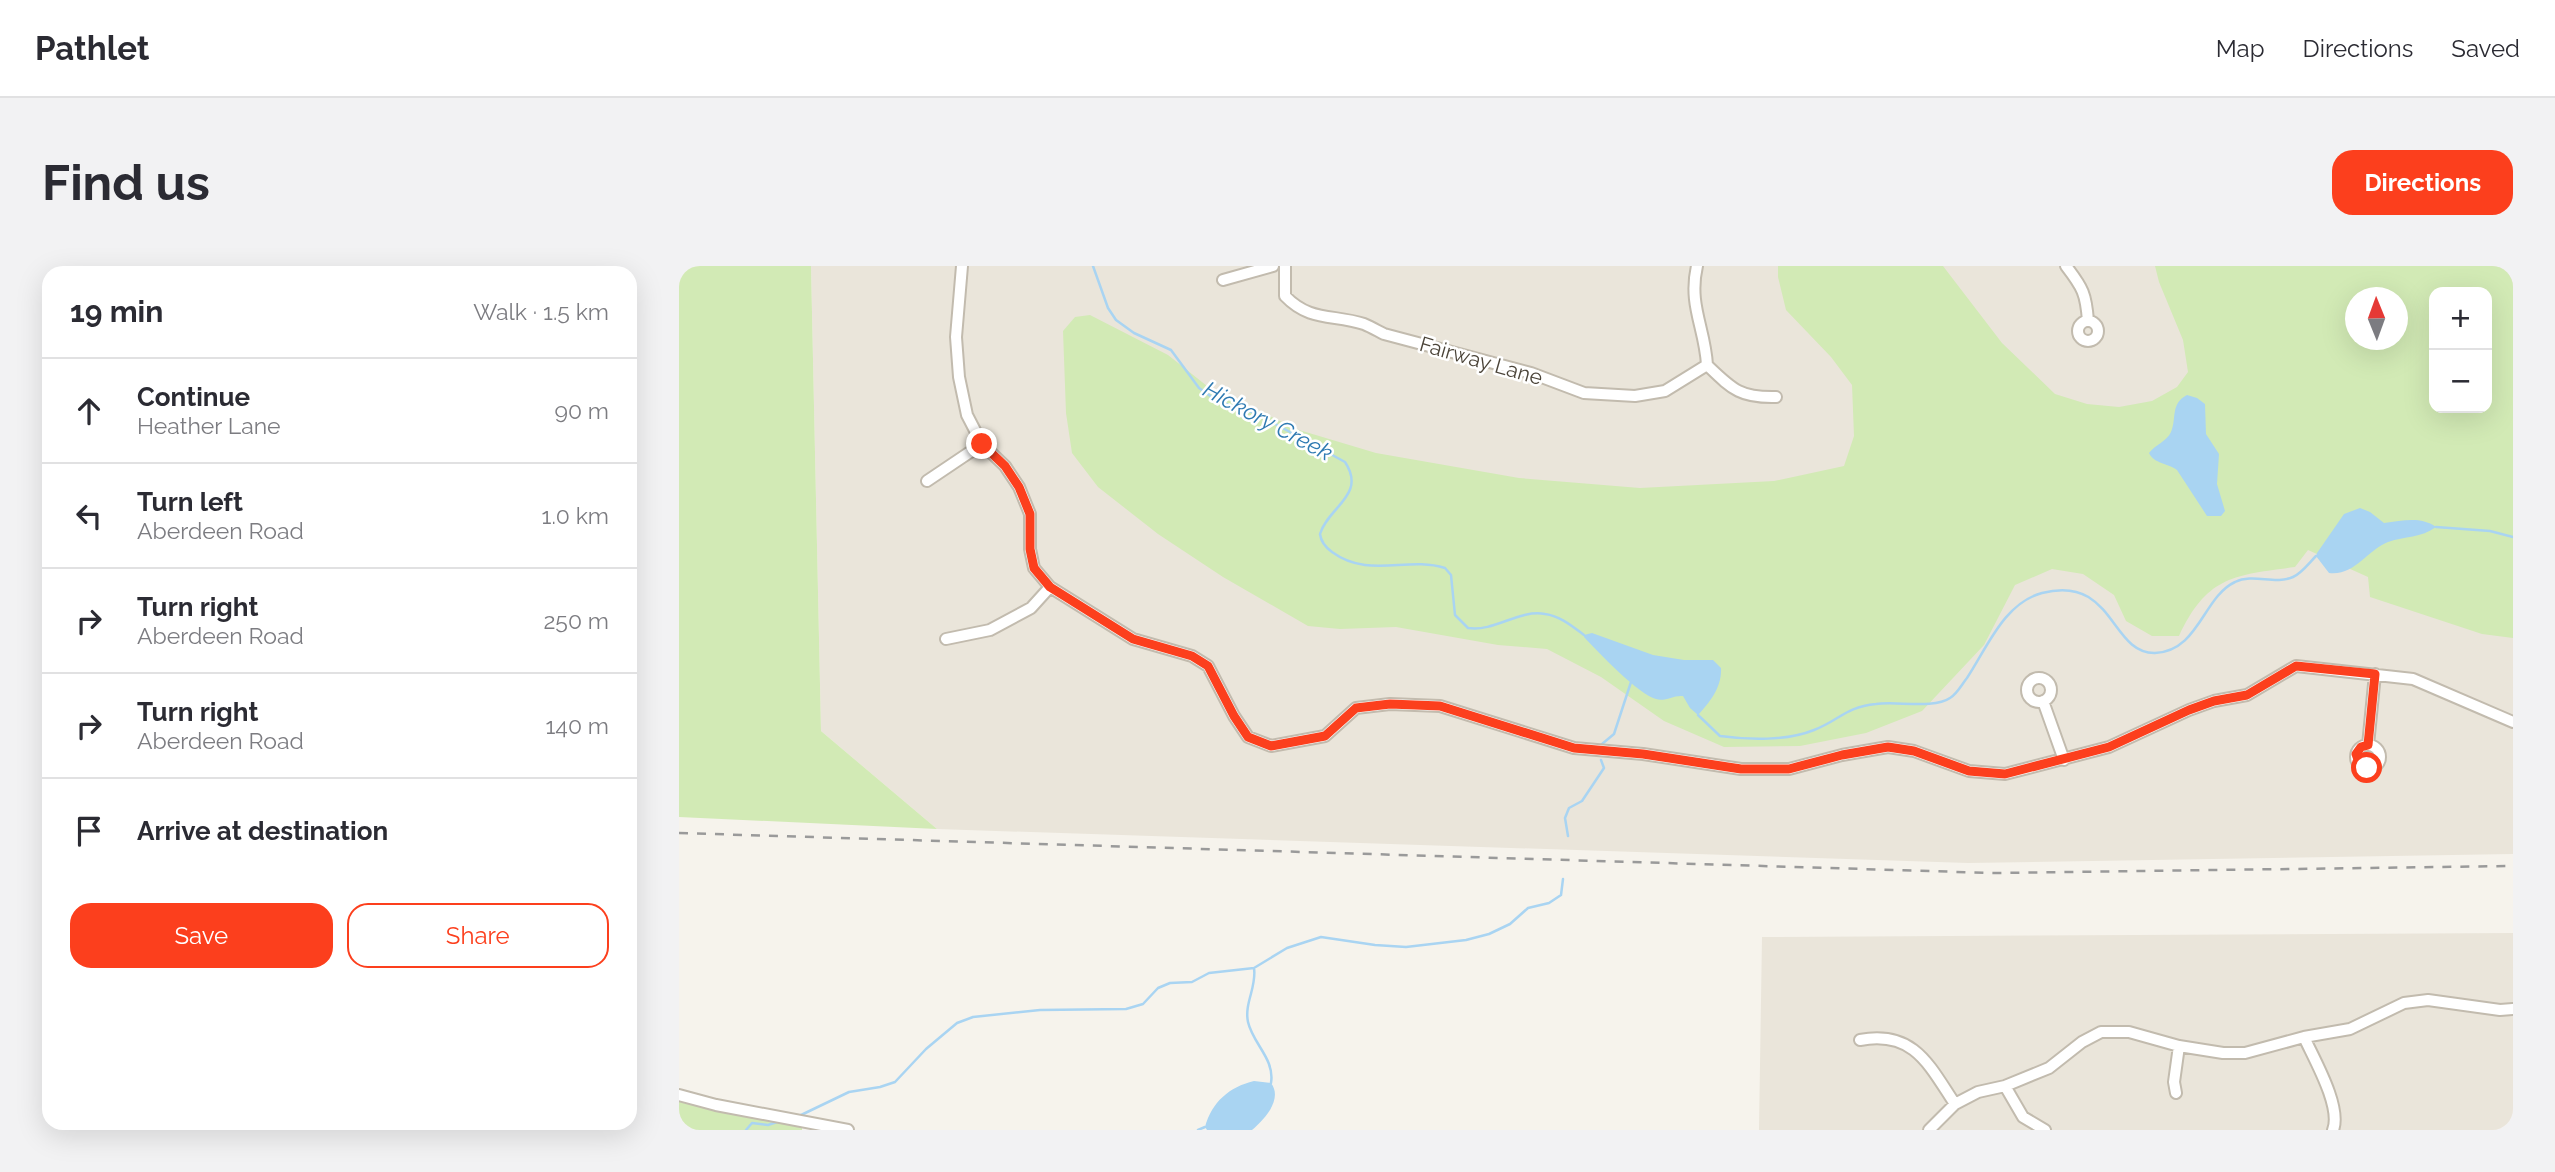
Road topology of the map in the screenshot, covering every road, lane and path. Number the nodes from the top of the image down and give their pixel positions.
1 (962, 266) edge
2 (1273, 266) edge
3 (1285, 266) edge
4 (1697, 266) edge
5 (2066, 266) edge
6 (1223, 280) dead end
7 (2088, 321) dead end
8 (1707, 365) junction
9 (1776, 397) dead end
10 (982, 444) junction
11 (927, 481) dead end
12 (1050, 587) junction
13 (946, 639) dead end
14 (2375, 674) junction
15 (2043, 701) dead end
16 (2513, 722) edge
17 (2368, 745) dead end
18 (2064, 760) junction
19 (2513, 1009) edge
20 (2304, 1037) junction
21 (1860, 1040) dead end
22 (2179, 1046) junction
23 (2005, 1086) junction
24 (2176, 1093) dead end
25 (679, 1095) edge
26 (1955, 1104) junction
27 (2338, 1129) edge
28 (848, 1130) edge
29 (1929, 1130) edge
30 (2045, 1130) edge

1 - 10 street
2 - 6 street
3 - 8 street, Fairway Lane
4 - 8 street
5 - 7 street
8 - 9 street
10 - 11 street
10 - 12 street
12 - 13 street
12 - 18 street
14 - 16 street
14 - 17 street
14 - 18 street
15 - 18 street
19 - 20 street
20 - 22 street
20 - 27 street
21 - 26 street
22 - 23 street
22 - 24 street
23 - 26 street
23 - 30 street
25 - 28 street
26 - 29 street

